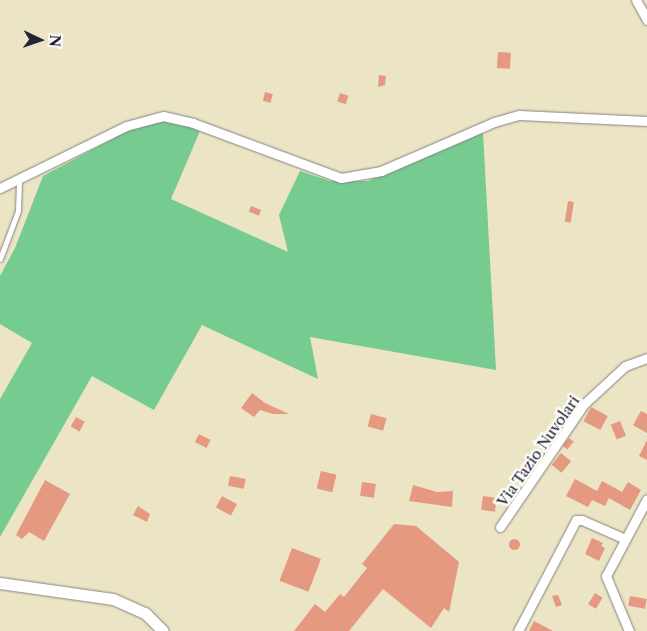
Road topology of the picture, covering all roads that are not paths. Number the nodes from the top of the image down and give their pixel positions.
1 (636, 0) edge
2 (647, 20) edge
3 (647, 121) edge
4 (19, 180) junction
5 (0, 188) edge
6 (0, 259) edge
7 (647, 358) edge
8 (647, 500) edge
9 (500, 527) dead end
10 (625, 539) junction
11 (0, 583) edge
12 (163, 631) edge
13 (518, 631) edge
14 (629, 631) edge

1 - 2 street
3 - 4 street
4 - 5 street
4 - 6 lane
7 - 9 street, Via Tazio Nuvolari
8 - 10 street
10 - 13 street
10 - 14 street
11 - 12 main road

